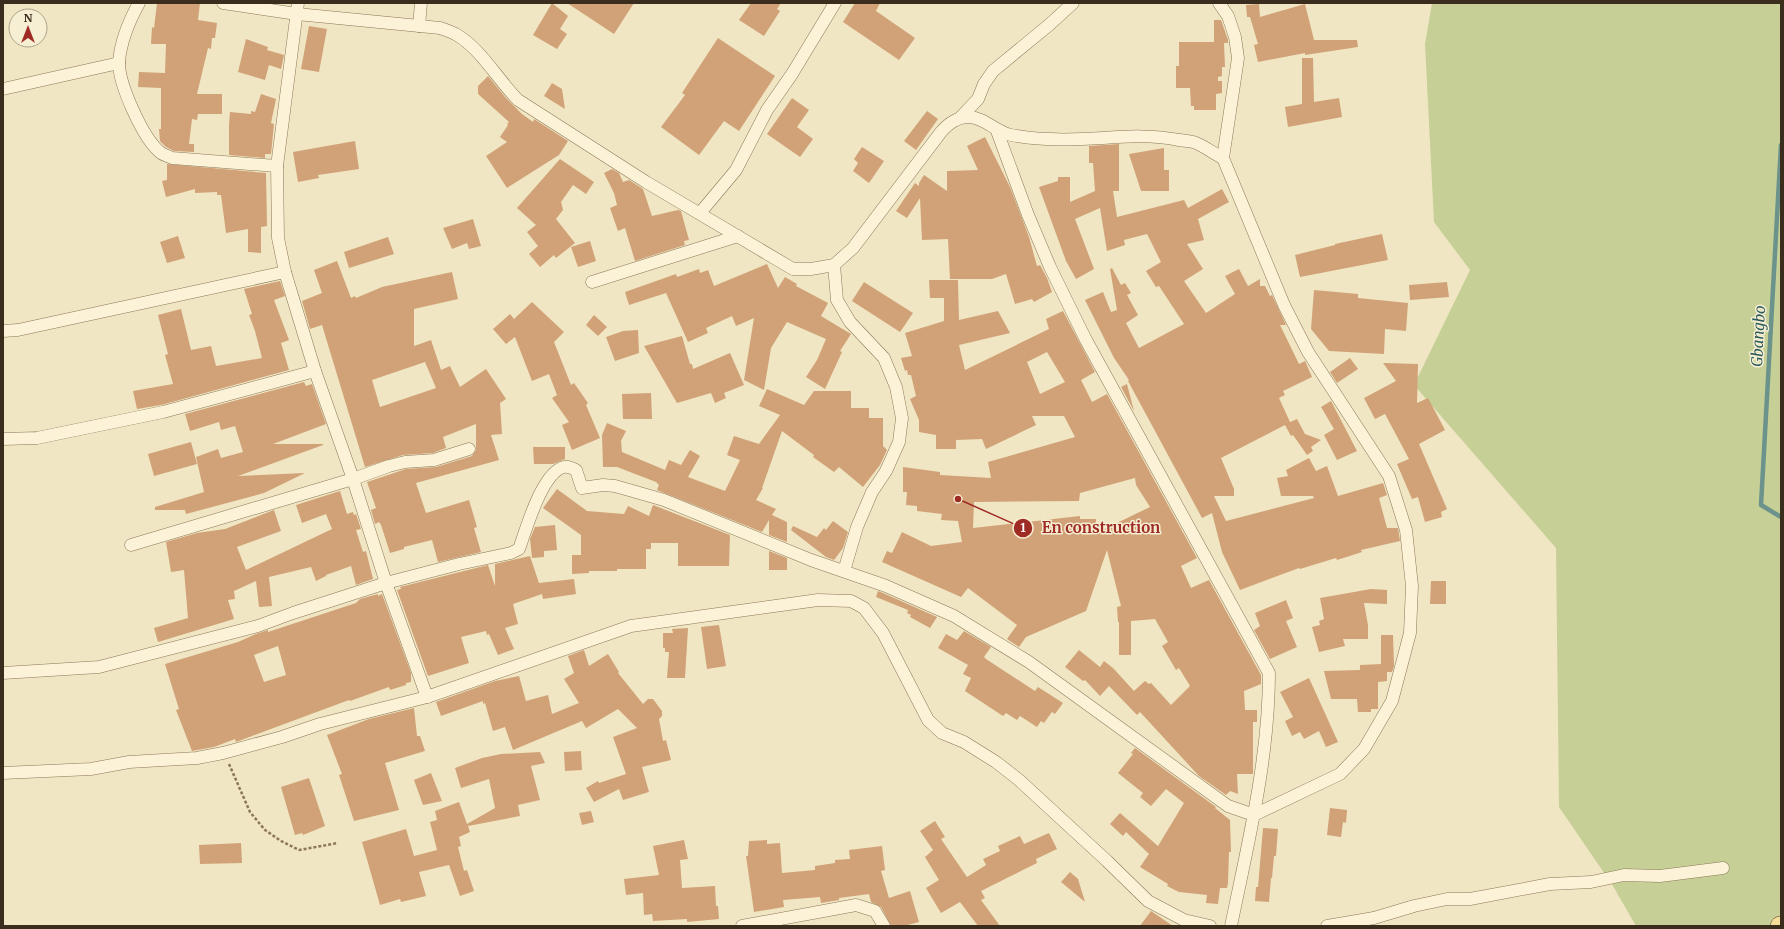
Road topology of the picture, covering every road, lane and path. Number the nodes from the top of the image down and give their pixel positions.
1 (139, 3) edge
2 (223, 3) edge
3 (421, 3) edge
4 (835, 3) edge
5 (1073, 3) edge
6 (1219, 3) edge
7 (298, 9) edge
8 (418, 26) junction
9 (119, 63) junction
10 (3, 89) edge
11 (960, 118) junction
12 (997, 131) junction
13 (1223, 158) junction
14 (277, 166) junction
15 (700, 213) junction
16 (738, 236) junction
17 (834, 265) junction
18 (285, 272) junction
19 (592, 282) dead end
20 (3, 331) edge
21 (315, 371) junction
22 (3, 439) edge
23 (469, 449) dead end
24 (352, 479) junction
25 (131, 545) dead end
26 (844, 571) junction
27 (386, 583) junction
28 (3, 673) edge
29 (427, 697) junction
30 (223, 753) junction
31 (3, 773) edge
32 (1254, 815) junction
33 (338, 843) dead end
34 (1723, 868) dead end
35 (742, 926) edge
36 (884, 926) edge
37 (1210, 926) edge
38 (1231, 926) edge
39 (1327, 926) edge

1 - 9 street
2 - 7 street
3 - 8 street
4 - 15 street
5 - 11 street
6 - 13 street
7 - 8 street
7 - 14 street
8 - 15 street
9 - 10 street
9 - 14 street
11 - 12 street
11 - 17 street
12 - 13 street
12 - 32 street
13 - 32 street
14 - 18 street
15 - 16 street
16 - 17 street
16 - 19 street
17 - 26 street
18 - 20 street
18 - 21 street
21 - 22 street
21 - 24 street
23 - 24 street
24 - 25 street
24 - 27 street
26 - 27 street
26 - 32 street
27 - 28 street
27 - 29 street
29 - 30 street
29 - 37 street
30 - 31 street
30 - 33 path
32 - 38 street
34 - 39 street
35 - 36 street

